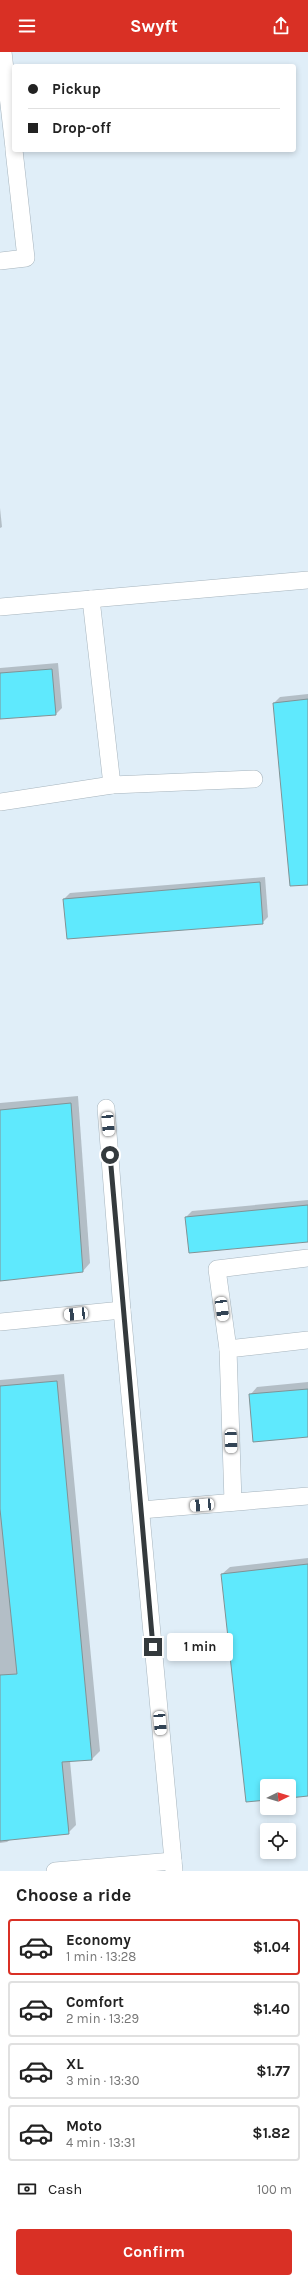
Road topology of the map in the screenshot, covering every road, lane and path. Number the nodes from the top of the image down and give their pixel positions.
1 (3, 52) edge
2 (12, 131) edge
3 (14, 152) edge
4 (0, 261) edge
5 (308, 580) edge
6 (91, 599) junction
7 (0, 607) edge
8 (254, 780) dead end
9 (112, 785) junction
10 (0, 802) edge
11 (106, 1108) dead end
12 (308, 1258) edge
13 (122, 1310) junction
14 (0, 1322) edge
15 (308, 1340) edge
16 (228, 1349) junction
17 (308, 1496) edge
18 (233, 1502) junction
19 (140, 1510) junction
20 (173, 1866) edge
21 (62, 1871) edge

1 - 2 lane
3 - 4 lane
5 - 6 lane
6 - 7 lane
6 - 9 lane
8 - 9 lane
9 - 10 lane
11 - 13 lane
12 - 16 lane
13 - 14 lane
13 - 19 lane
15 - 16 lane
16 - 18 lane
17 - 18 lane
18 - 19 lane
19 - 20 lane
20 - 21 lane

